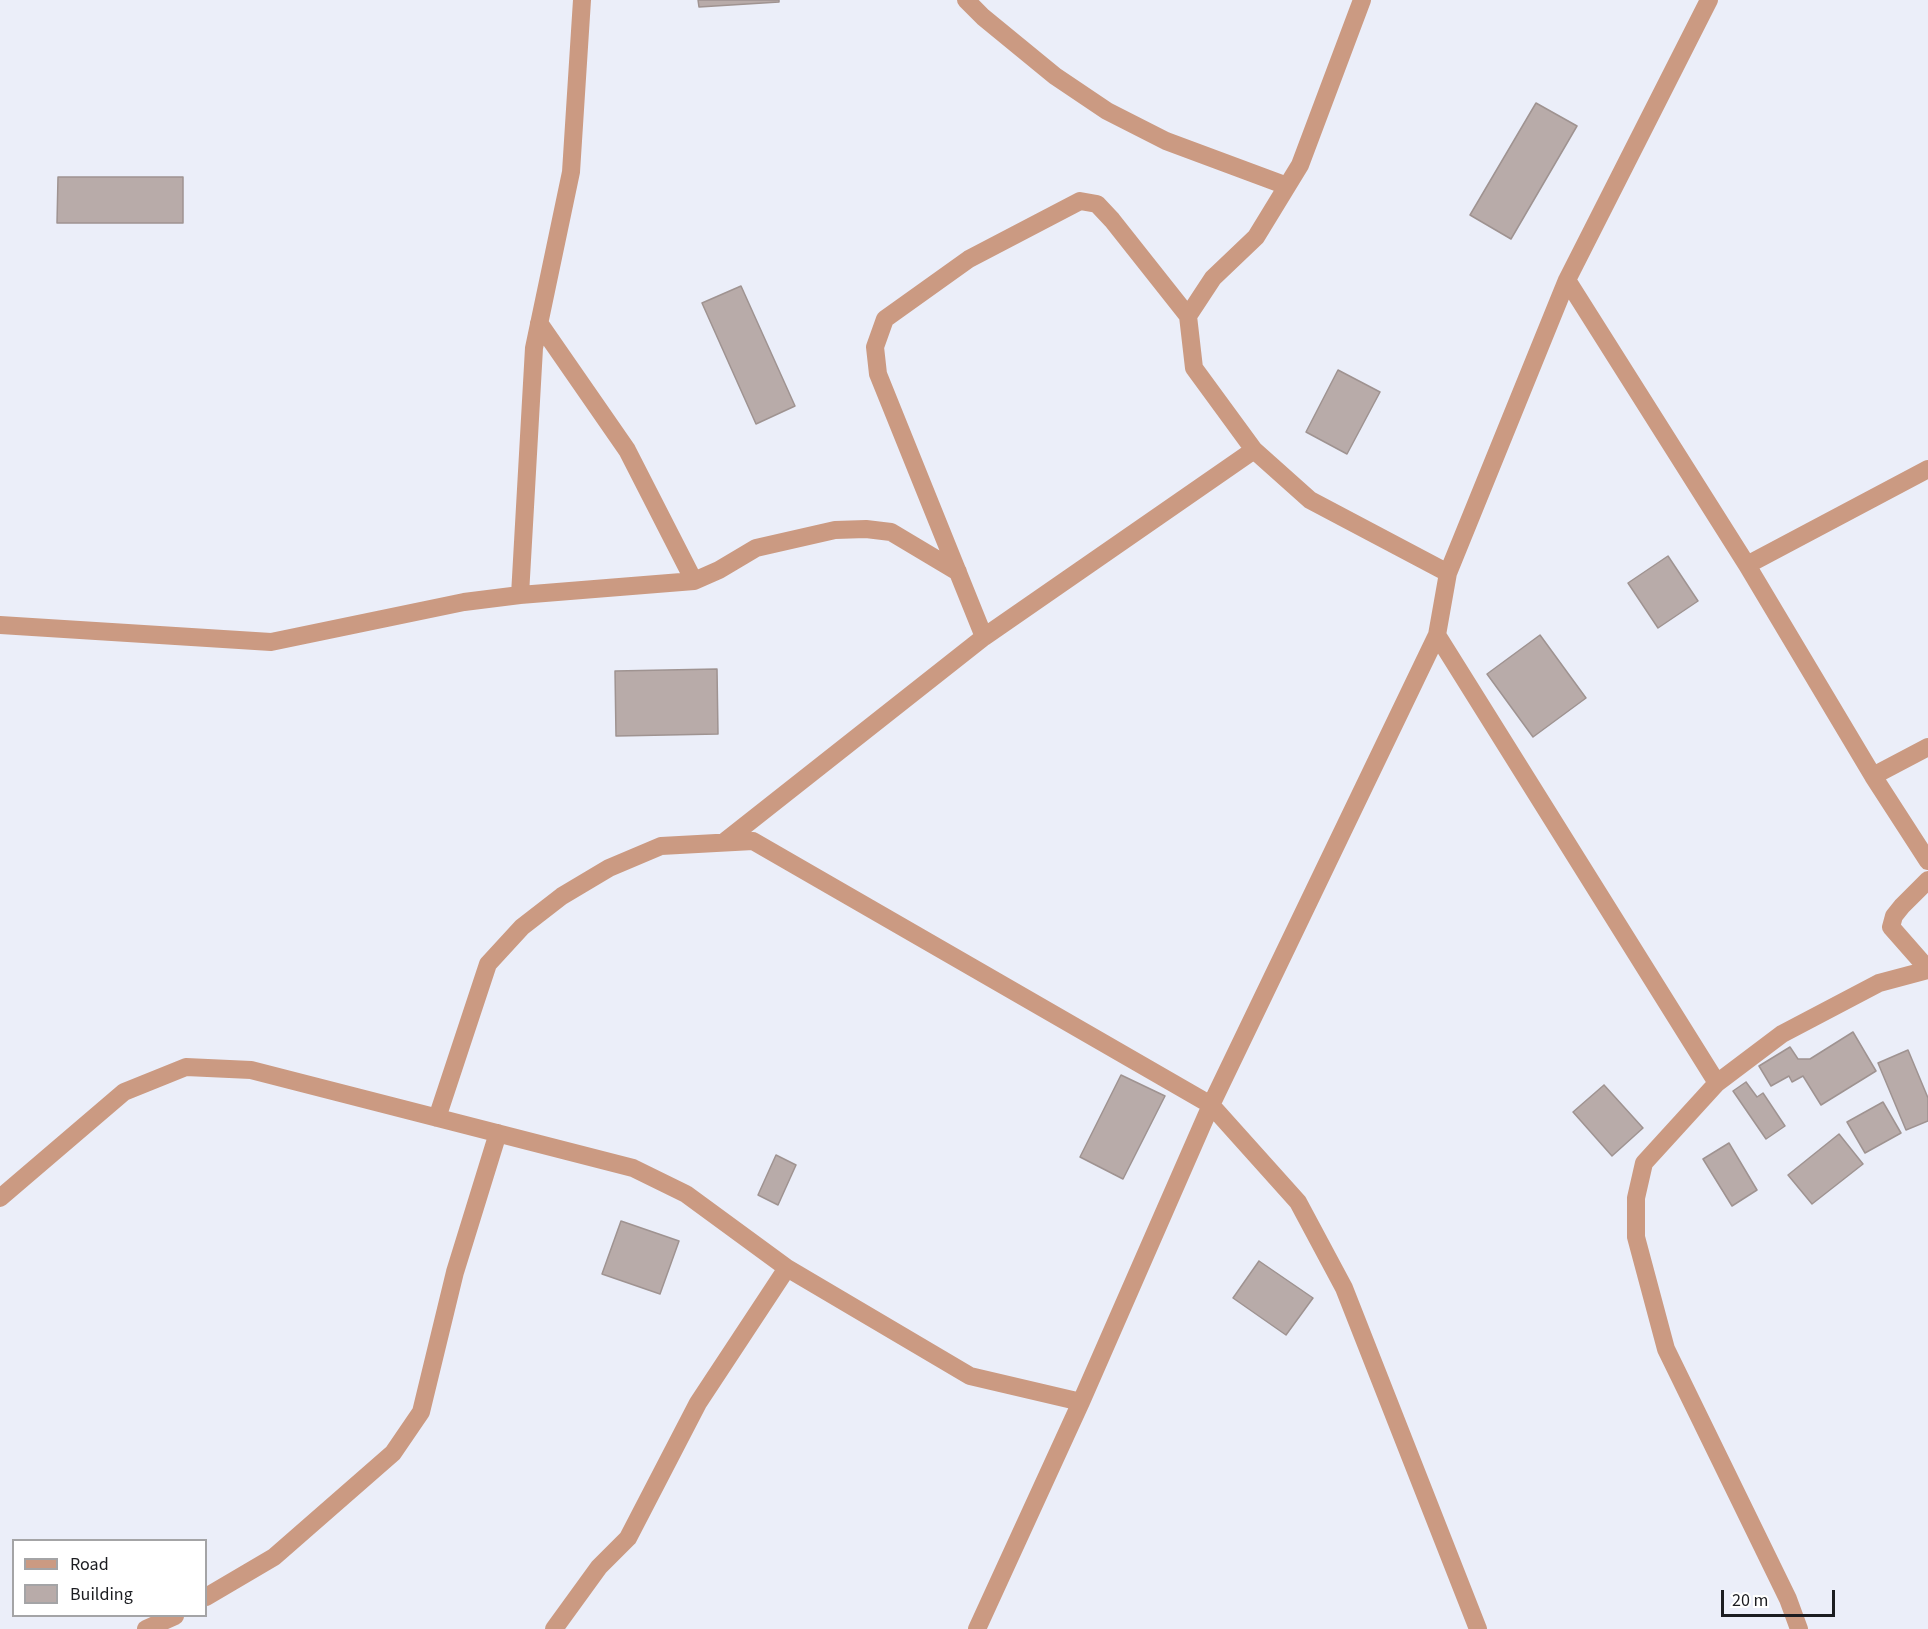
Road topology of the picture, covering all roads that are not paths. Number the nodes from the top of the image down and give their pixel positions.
1 (582, 0) edge
2 (966, 0) edge
3 (1362, 0) edge
4 (1709, 0) edge
5 (1287, 186) junction
6 (1567, 280) junction
7 (1188, 316) junction
8 (539, 323) junction
9 (1254, 450) junction
10 (1928, 469) edge
11 (1747, 564) junction
12 (958, 572) junction
13 (1448, 573) junction
14 (694, 581) junction
15 (520, 595) junction
16 (0, 625) edge
17 (1437, 635) junction
18 (984, 637) junction
19 (1928, 747) edge
20 (1873, 776) junction
21 (724, 842) junction
22 (1928, 861) edge
23 (1928, 880) edge
24 (1928, 969) edge
25 (1717, 1083) junction
26 (1211, 1105) junction
27 (437, 1118) junction
28 (498, 1133) junction
29 (0, 1198) edge
30 (788, 1268) junction
31 (1081, 1402) junction
32 (207, 1597) edge
33 (173, 1617) edge
34 (146, 1629) edge
35 (554, 1629) edge
36 (977, 1629) edge
37 (1478, 1629) edge
38 (1799, 1629) edge

1 - 8 street
2 - 5 street
3 - 5 street
4 - 6 street
5 - 7 street
6 - 11 street
6 - 13 street
7 - 9 street
7 - 12 street
8 - 14 street
8 - 15 street
9 - 13 street
9 - 18 street
10 - 11 street
11 - 20 street
12 - 14 street
12 - 18 street
13 - 17 street
14 - 15 street
15 - 16 street
17 - 25 street
17 - 26 street
18 - 21 street
19 - 20 street
20 - 22 street
21 - 26 street
21 - 27 street
23 - 24 street
24 - 25 street
25 - 38 street
26 - 31 street
26 - 37 street
27 - 28 street
27 - 29 street
28 - 30 street
28 - 32 street
30 - 31 street
30 - 35 street
31 - 36 street
33 - 34 street

